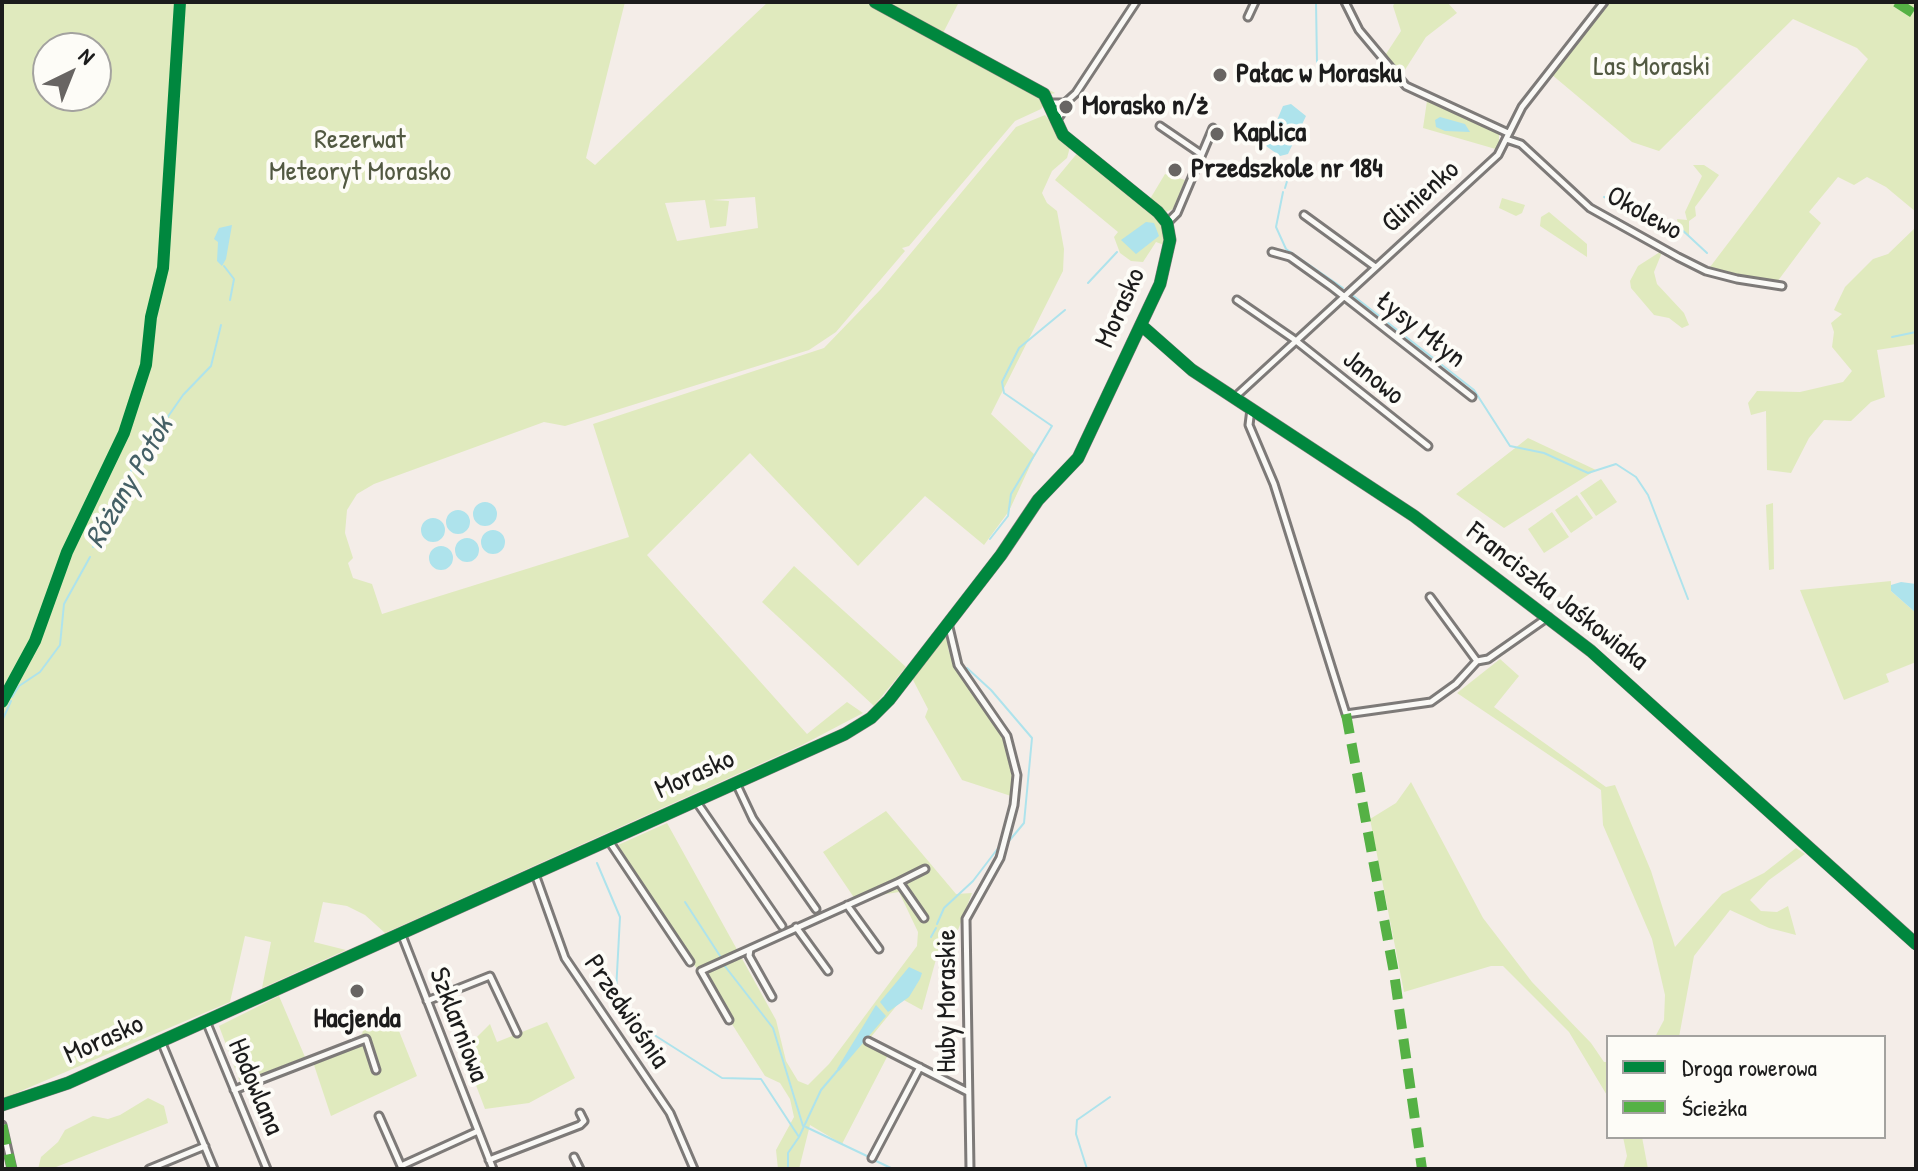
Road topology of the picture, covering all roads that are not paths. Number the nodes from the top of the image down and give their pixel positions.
1 (875, 2) edge
2 (1136, 2) edge
3 (1255, 2) edge
4 (1345, 2) edge
5 (1604, 2) edge
6 (1248, 17) dead end
7 (1049, 103) junction
8 (1065, 103) junction
9 (1056, 121) junction
10 (1160, 126) dead end
11 (1213, 128) dead end
12 (1507, 136) junction
13 (1201, 154) junction
14 (1304, 215) dead end
15 (1168, 225) junction
16 (1272, 252) dead end
17 (1374, 266) junction
18 (1782, 286) dead end
19 (1341, 296) junction
20 (1237, 300) dead end
21 (1141, 325) junction
22 (1295, 340) junction
23 (1472, 397) dead end
24 (1234, 398) junction
25 (1251, 409) junction
26 (1428, 446) dead end
27 (1430, 597) dead end
28 (1548, 617) junction
29 (948, 623) junction
30 (1477, 661) junction
31 (736, 783) junction
32 (695, 801) junction
33 (608, 840) junction
34 (925, 869) dead end
35 (534, 873) junction
36 (899, 882) junction
37 (847, 905) junction
38 (816, 909) dead end
39 (924, 918) dead end
40 (782, 926) dead end
41 (796, 927) junction
42 (401, 933) junction
43 (1916, 944) edge
44 (751, 948) junction
45 (879, 949) dead end
46 (690, 962) dead end
47 (828, 971) dead end
48 (772, 997) dead end
49 (427, 1001) junction
50 (729, 1020) dead end
51 (206, 1021) junction
52 (517, 1033) dead end
53 (161, 1041) junction
54 (868, 1041) dead end
55 (920, 1067) junction
56 (376, 1070) dead end
57 (234, 1090) junction
58 (968, 1092) junction
59 (2, 1105) edge
60 (580, 1113) dead end
61 (379, 1116) dead end
62 (2, 1125) edge
63 (478, 1131) junction
64 (205, 1146) junction
65 (5, 1150) edge
66 (574, 1157) dead end
67 (872, 1158) dead end
68 (489, 1160) junction
69 (12, 1169) edge
70 (149, 1169) edge
71 (214, 1169) edge
72 (267, 1169) edge
73 (493, 1169) edge
74 (580, 1169) edge
75 (694, 1169) edge
76 (970, 1169) edge

1 - 7 street
2 - 8 street
3 - 6 street
4 - 12 street, Okolewo
5 - 12 street, Glinienko
7 - 8 street
7 - 9 street
8 - 9 street
9 - 15 street
10 - 13 street
11 - 13 street
12 - 17 street, Glinienko
12 - 18 street, Okolewo
13 - 15 street
14 - 17 street
15 - 21 street, Morasko
16 - 19 street, Łysy Młyn
17 - 19 street, Glinienko
19 - 22 street, Glinienko
19 - 23 street, Łysy Młyn
20 - 22 street, Janowo
21 - 24 street, Franciszka Jaśkowiaka
21 - 29 street, Morasko
22 - 24 street, Glinienko
22 - 26 street, Janowo
24 - 25 street, Franciszka Jaśkowiaka
25 - 28 street, Franciszka Jaśkowiaka
25 - 30 street
27 - 30 street
28 - 30 street
28 - 43 street, Franciszka Jaśkowiaka
29 - 31 street, Morasko
29 - 58 street, Huby Moraskie
31 - 32 street, Morasko
31 - 38 street
32 - 33 street, Morasko
32 - 40 street
33 - 35 street, Morasko
33 - 46 street
34 - 36 street
35 - 42 street, Morasko
35 - 75 street, Przedwiośnia
36 - 37 street
36 - 39 street
37 - 41 street
37 - 45 street
41 - 44 street
41 - 47 street
42 - 49 street, Szklarniowa
42 - 51 street, Morasko
44 - 48 street
44 - 50 street
49 - 52 street
49 - 63 street, Szklarniowa
51 - 53 street, Morasko
51 - 57 street, Hodowlana
53 - 59 street, Morasko
53 - 64 street
54 - 55 street
55 - 58 street
55 - 67 street
56 - 57 street
57 - 72 street, Hodowlana
58 - 76 street, Huby Moraskie
60 - 68 street
61 - 63 street
62 - 65 street
63 - 68 street, Szklarniowa
64 - 70 street
64 - 71 street
65 - 69 street
66 - 74 street
68 - 73 street, Szklarniowa

